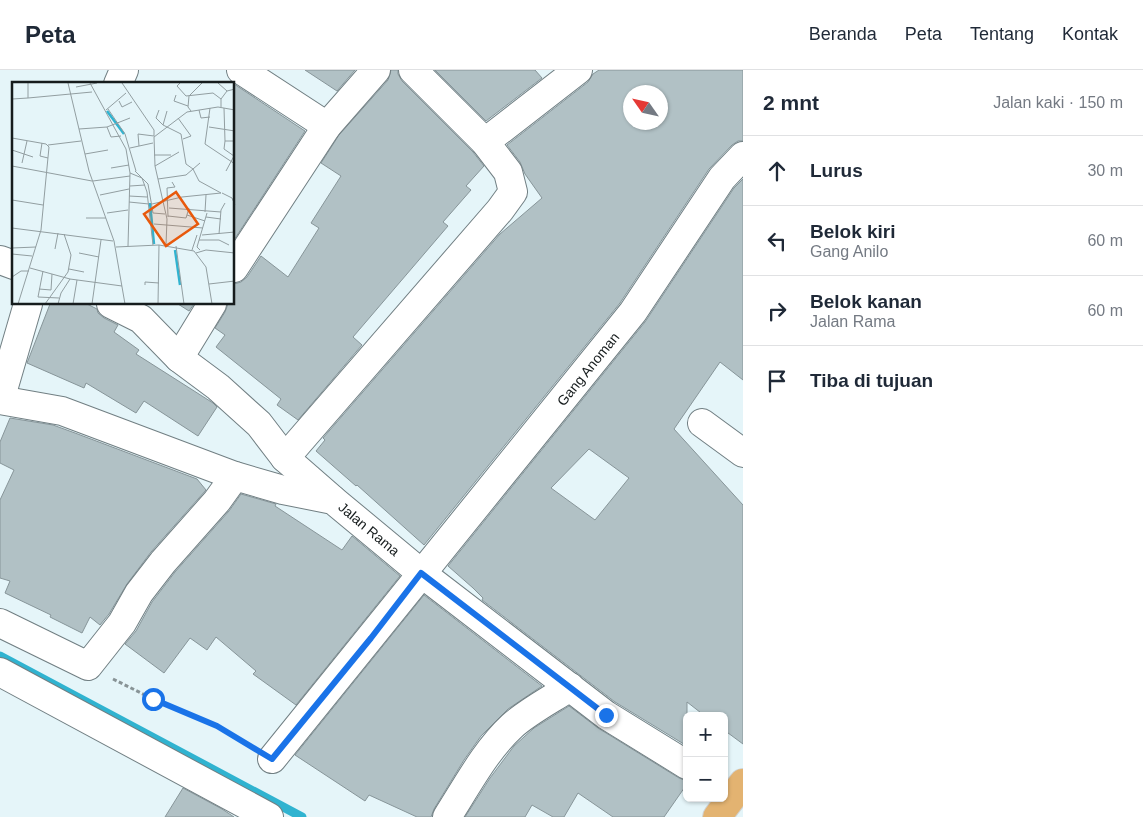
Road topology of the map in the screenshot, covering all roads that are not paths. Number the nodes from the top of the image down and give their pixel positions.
1 (124, 70) edge
2 (241, 70) edge
3 (376, 70) edge
4 (413, 70) edge
5 (578, 70) edge
6 (119, 82) edge
7 (327, 126) junction
8 (485, 142) junction
9 (743, 156) edge
10 (0, 260) edge
11 (12, 264) edge
12 (235, 266) edge
13 (28, 305) edge
14 (114, 305) edge
15 (211, 305) edge
16 (179, 358) junction
17 (0, 400) edge
18 (702, 423) dead end
19 (743, 453) edge
20 (285, 458) junction
21 (235, 476) junction
22 (334, 500) junction
23 (421, 573) junction
24 (0, 623) edge
25 (0, 672) edge
26 (570, 687) junction
27 (272, 759) road end
28 (683, 763) edge
29 (734, 788) edge
30 (269, 817) edge
31 (447, 817) edge
32 (716, 817) edge

1 - 6 street
2 - 7 street
3 - 7 street
4 - 8 street
5 - 8 street
7 - 12 street
8 - 20 street
9 - 23 street, Gang Anoman
10 - 11 street
13 - 17 street
14 - 16 street
15 - 16 street
16 - 20 street
17 - 21 street, Jalan Rama
18 - 19 street
20 - 22 street
21 - 22 street, Jalan Rama
21 - 24 street
22 - 23 street, Jalan Rama
23 - 26 street, Jalan Rama
23 - 27 street, Gang Anoman
25 - 30 street
26 - 28 street, Jalan Rama
26 - 31 street
29 - 32 main road

